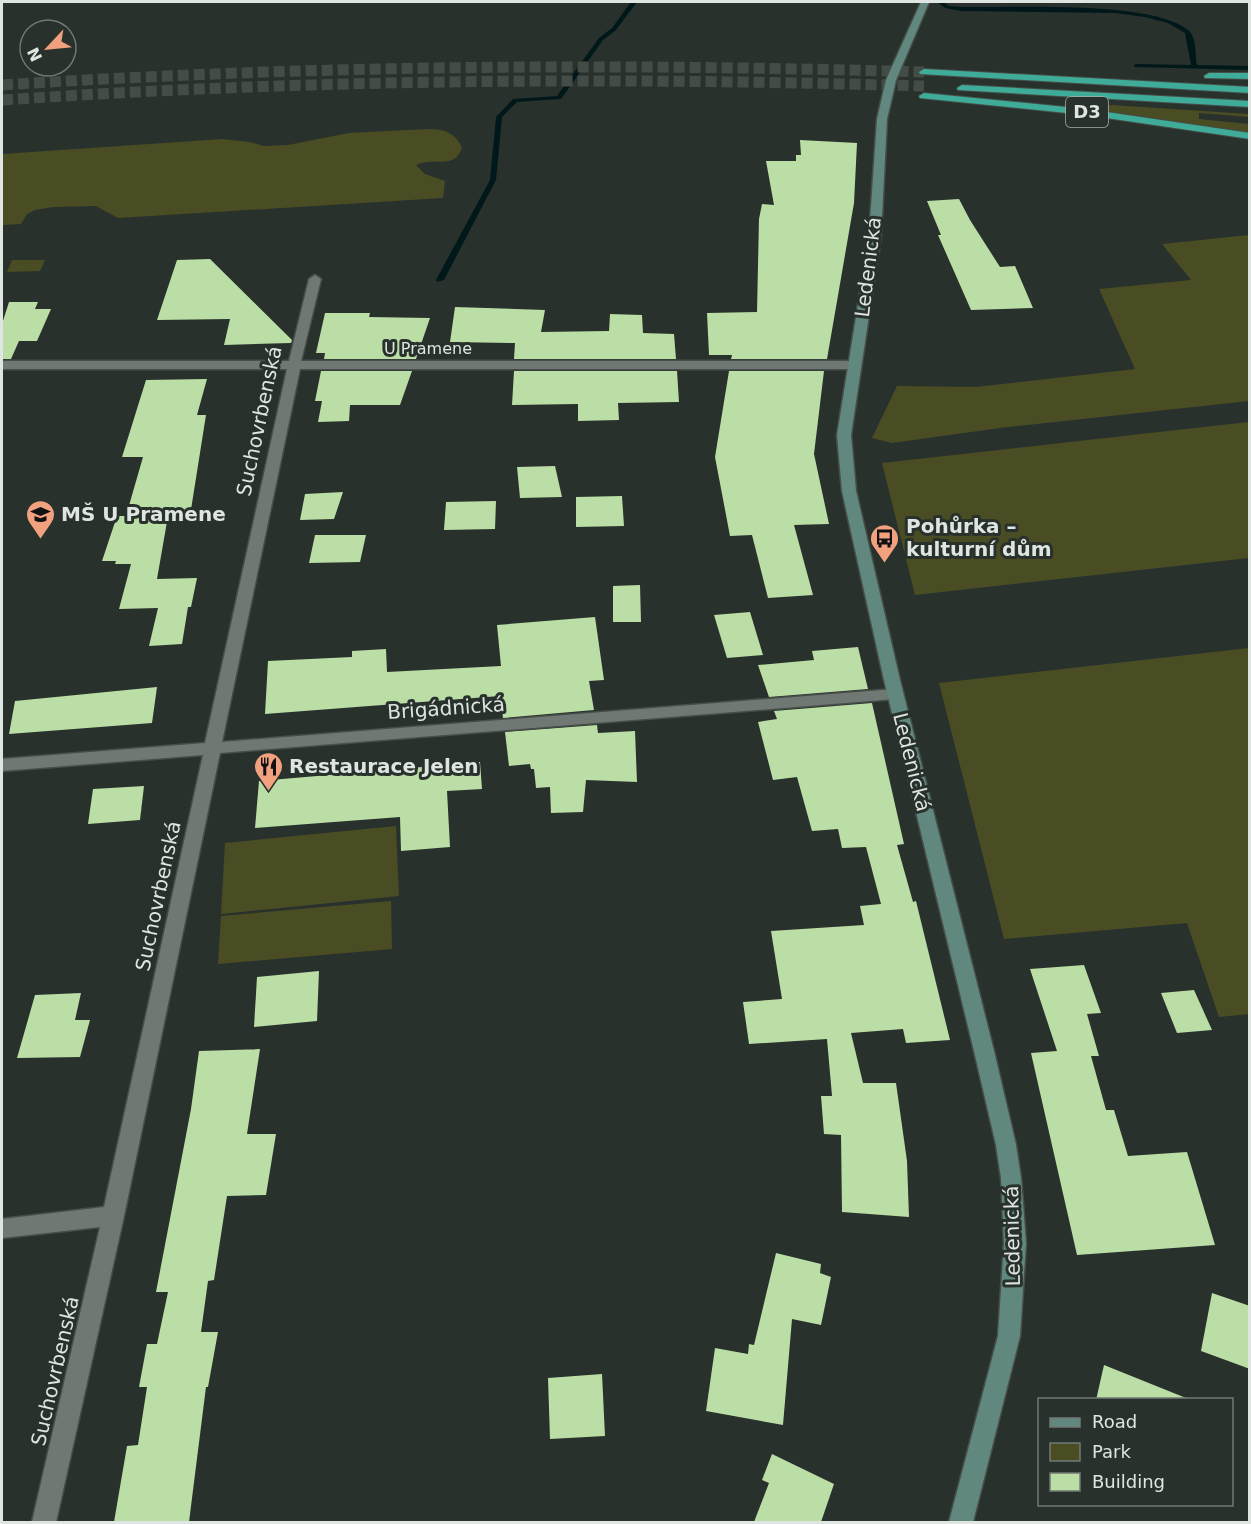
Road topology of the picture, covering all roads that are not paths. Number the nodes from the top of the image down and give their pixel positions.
1 (925, 2) edge
2 (924, 72) tunnel mouth
3 (1250, 76) edge
4 (1057, 78) junction
5 (1250, 90) edge
6 (1250, 104) edge
7 (1250, 136) edge
8 (315, 279) dead end
9 (294, 364) junction
10 (2, 365) edge
11 (854, 365) junction
12 (895, 694) junction
13 (213, 747) junction
14 (2, 765) edge
15 (113, 1216) junction
16 (2, 1228) edge
17 (44, 1522) edge
18 (961, 1522) edge

1 - 11 main road, Ledenická
2 - 4 highway, D3
3 - 4 highway, D3
4 - 5 highway, D3
6 - 7 highway, D3
8 - 9 street, Suchovrbenská
9 - 10 street, U Pramene
9 - 11 street, U Pramene
9 - 13 street, Suchovrbenská
11 - 12 main road, Ledenická
12 - 13 street, Brigádnická
12 - 18 main road, Ledenická
13 - 14 street, Brigádnická
13 - 15 street, Suchovrbenská
15 - 16 street
15 - 17 street, Suchovrbenská

